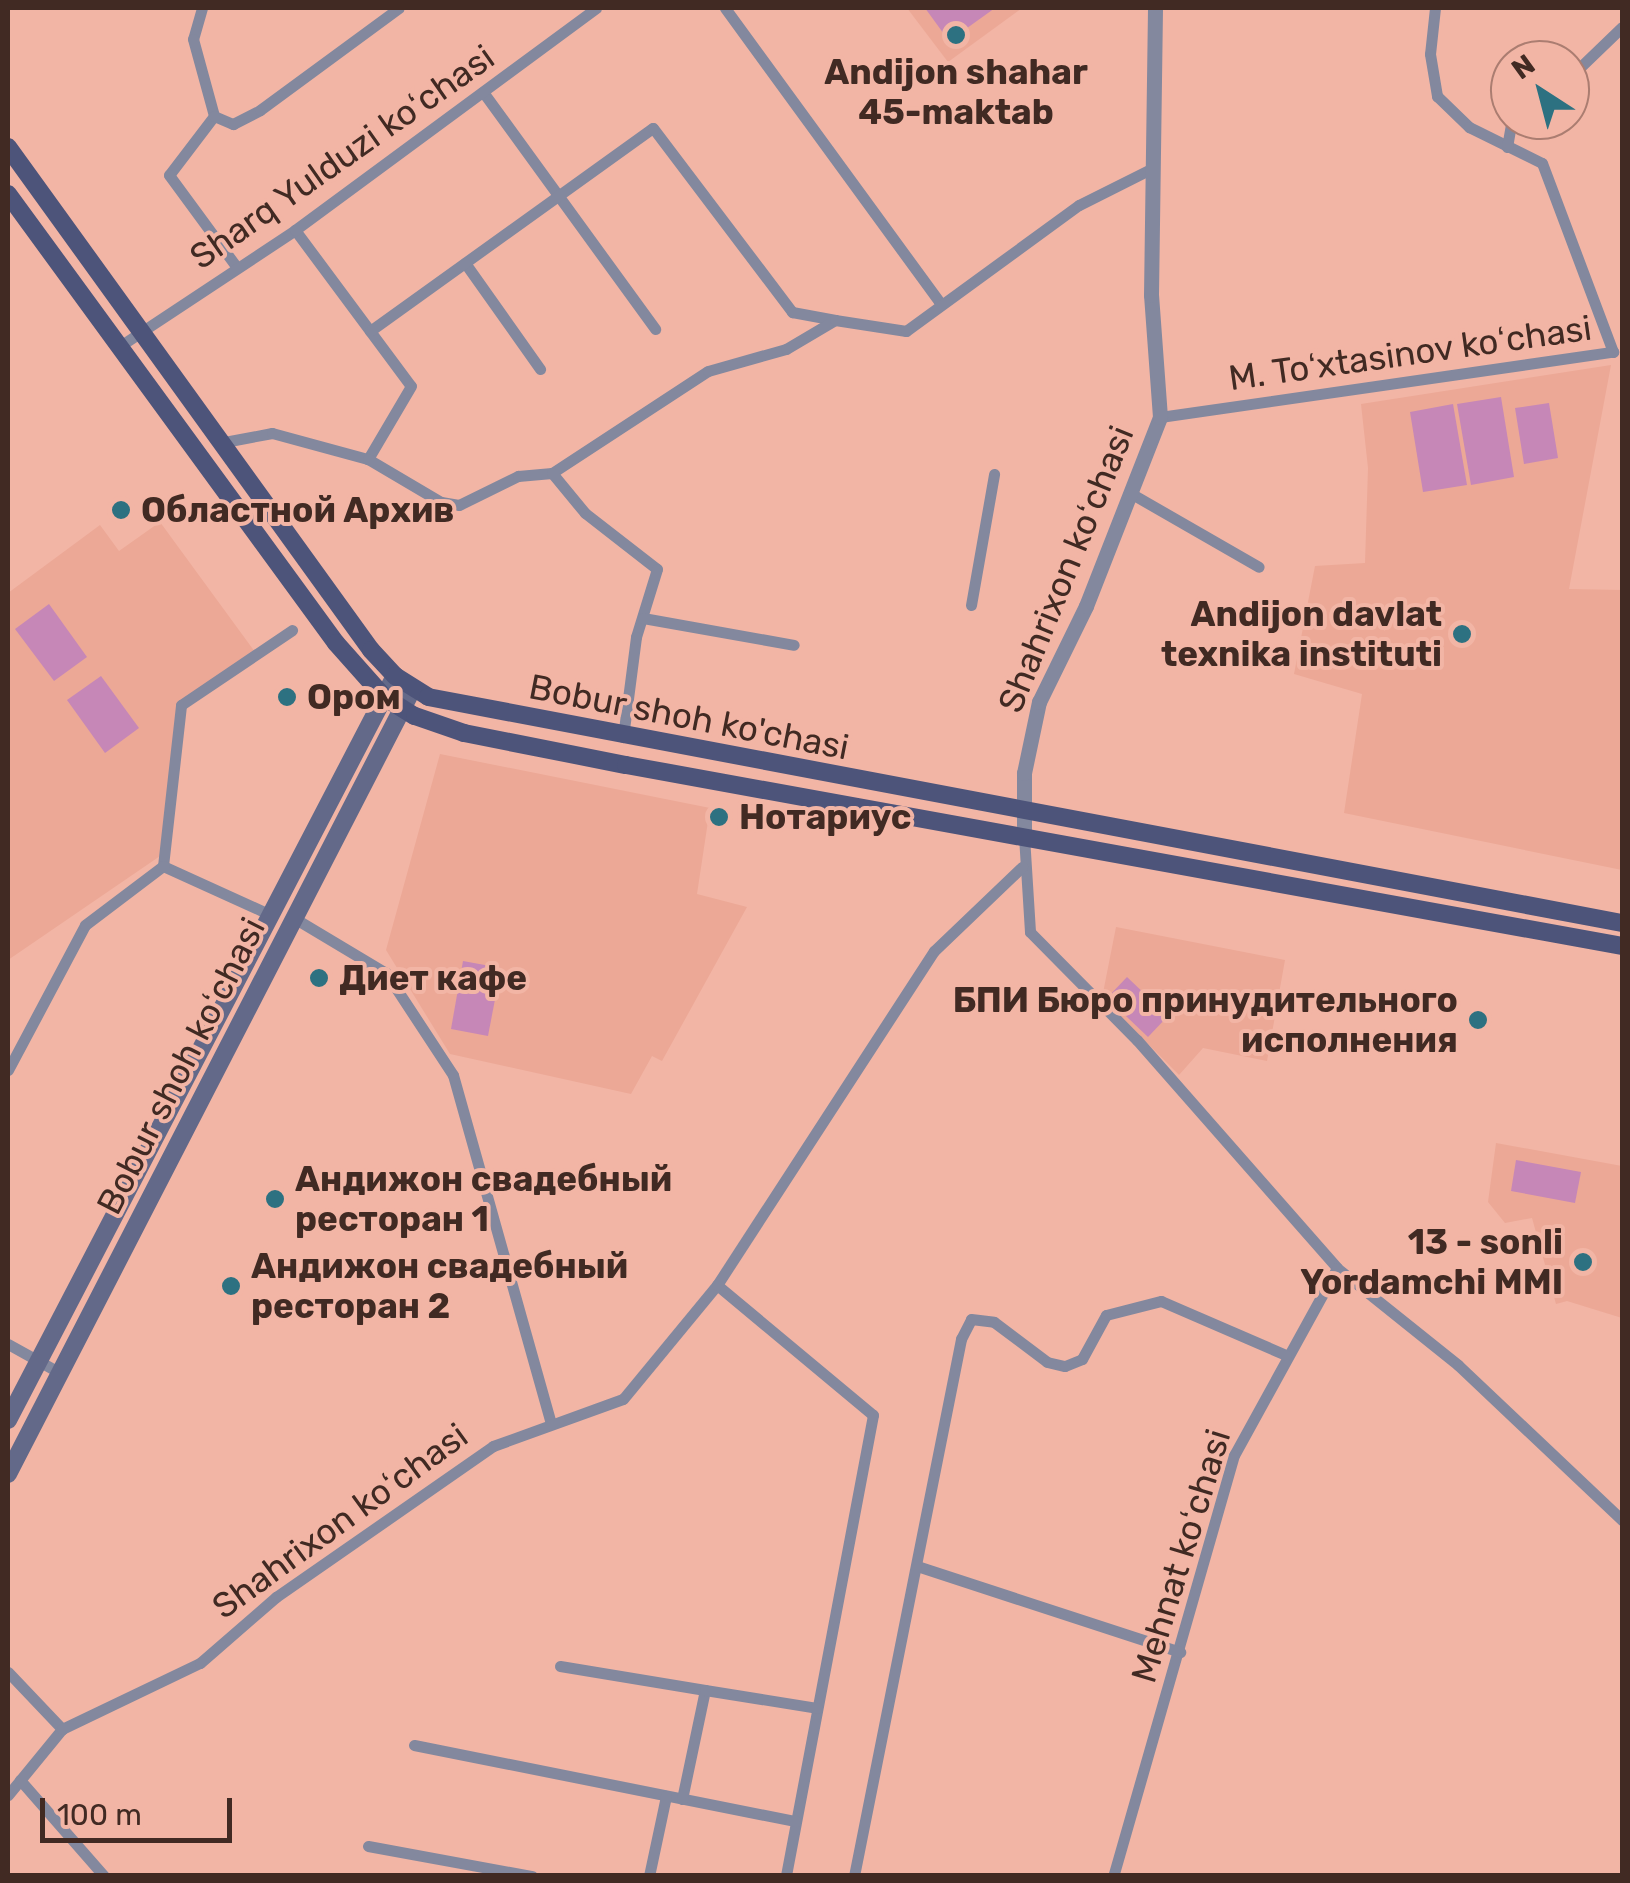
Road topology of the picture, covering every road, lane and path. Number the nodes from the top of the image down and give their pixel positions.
1 (202, 8) edge
2 (399, 8) edge
3 (596, 8) edge
4 (724, 8) edge
5 (1154, 8) edge
6 (1435, 8) edge
7 (1622, 27) edge
8 (1590, 57) edge
9 (483, 92) junction
10 (214, 116) junction
11 (1508, 140) edge
12 (8, 146) edge
13 (1507, 147) junction
14 (1150, 169) junction
15 (8, 194) edge
16 (560, 196) junction
17 (296, 230) junction
18 (465, 263) junction
19 (236, 265) junction
20 (939, 302) junction
21 (835, 320) junction
22 (655, 329) dead end
23 (370, 331) junction
24 (138, 333) junction
25 (117, 348) junction
26 (1618, 348) edge
27 (540, 368) dead end
28 (1160, 417) junction
29 (219, 442) junction
30 (368, 460) junction
31 (552, 472) junction
32 (994, 474) dead end
33 (1132, 494) junction
34 (1259, 567) dead end
35 (971, 605) dead end
36 (643, 618) junction
37 (292, 630) dead end
38 (794, 644) dead end
39 (395, 676) junction
40 (413, 688) junction
41 (384, 698) junction
42 (402, 710) junction
43 (622, 737) junction
44 (361, 741) junction
45 (382, 748) junction
46 (1025, 813) junction
47 (1024, 836) junction
48 (163, 866) junction
49 (1022, 867) junction
50 (269, 914) junction
51 (294, 918) junction
52 (1622, 923) edge
53 (1622, 946) edge
54 (8, 1070) edge
55 (1337, 1268) junction
56 (717, 1284) junction
57 (8, 1344) edge
58 (1286, 1356) junction
59 (38, 1362) junction
60 (60, 1373) junction
61 (8, 1420) edge
62 (550, 1423) junction
63 (8, 1474) edge
64 (1622, 1520) edge
65 (917, 1566) junction
66 (1180, 1652) junction
67 (560, 1666) dead end
68 (8, 1672) edge
69 (705, 1690) junction
70 (818, 1708) junction
71 (62, 1729) junction
72 (414, 1745) dead end
73 (20, 1780) junction
74 (8, 1795) edge
75 (666, 1796) junction
76 (682, 1799) junction
77 (796, 1821) junction
78 (368, 1846) dead end
79 (104, 1876) edge
80 (532, 1876) edge
81 (650, 1876) edge
82 (786, 1876) edge
83 (854, 1876) edge
84 (1114, 1876) edge

1 - 10 street
2 - 10 street
3 - 9 street, Sharq Yulduzi koʻchasi
4 - 20 street
5 - 14 street, Shahrixon koʻchasi
6 - 13 street, M. Toʻxtasinov koʻchasi
7 - 8 street
9 - 16 street
9 - 17 street, Sharq Yulduzi koʻchasi
10 - 19 street
11 - 13 street
12 - 24 main road, Bobur shoh ko'chasi
13 - 26 street, M. Toʻxtasinov koʻchasi
14 - 20 street
14 - 28 street, Shahrixon koʻchasi
15 - 25 main road, Bobur shoh ko'chasi
16 - 18 street
16 - 21 street
16 - 22 street
17 - 19 street, Sharq Yulduzi koʻchasi
17 - 23 street
18 - 23 street
18 - 27 street
19 - 24 street, Sharq Yulduzi koʻchasi
20 - 21 street
21 - 31 street
23 - 30 street
24 - 25 street, Sharq Yulduzi koʻchasi
24 - 29 main road, Bobur shoh ko'chasi
25 - 41 main road, Bobur shoh ko'chasi
26 - 28 street, M. Toʻxtasinov koʻchasi
28 - 33 street, Shahrixon koʻchasi
29 - 30 street
29 - 39 main road, Bobur shoh ko'chasi
30 - 31 street
31 - 36 street
32 - 35 street
33 - 34 street
33 - 46 street, Shahrixon koʻchasi
36 - 38 street
36 - 43 street
37 - 48 street
39 - 40 main road, Bobur shoh ko'chasi
39 - 41 main road, Bobur shoh koʻchasi
40 - 42 main road, Bobur shoh koʻchasi
40 - 43 main road, Bobur shoh ko'chasi
41 - 42 main road, Bobur shoh ko'chasi
41 - 44 main road, Bobur shoh koʻchasi
42 - 45 main road, Bobur shoh koʻchasi
42 - 47 main road, Bobur shoh ko'chasi
43 - 46 main road, Bobur shoh ko'chasi
44 - 45 main road
44 - 50 main road, Bobur shoh koʻchasi
45 - 51 main road, Bobur shoh koʻchasi
46 - 47 street, Shahrixon koʻchasi
46 - 52 main road, Bobur shoh ko'chasi
47 - 49 street
47 - 53 main road, Bobur shoh ko'chasi
48 - 50 street
48 - 54 street
49 - 55 street
49 - 56 street, Shahrixon koʻchasi
50 - 59 main road, Bobur shoh koʻchasi
51 - 60 main road, Bobur shoh koʻchasi
51 - 62 street
55 - 58 street, Mehnat koʻchasi
55 - 64 street
56 - 62 street, Shahrixon koʻchasi
56 - 70 street
57 - 59 street
58 - 65 street
58 - 66 street, Mehnat koʻchasi
59 - 60 street
59 - 61 main road, Bobur shoh koʻchasi
60 - 63 main road, Bobur shoh koʻchasi
62 - 71 street, Shahrixon koʻchasi
65 - 66 street
65 - 83 street
66 - 84 street, Mehnat koʻchasi
67 - 69 street
68 - 71 street
69 - 70 street
69 - 76 street
70 - 77 street
71 - 73 street, Shahrixon koʻchasi
72 - 75 street
73 - 74 street, Shahrixon koʻchasi
73 - 79 street
75 - 76 street
75 - 81 street
76 - 77 street
77 - 82 street
78 - 80 street

